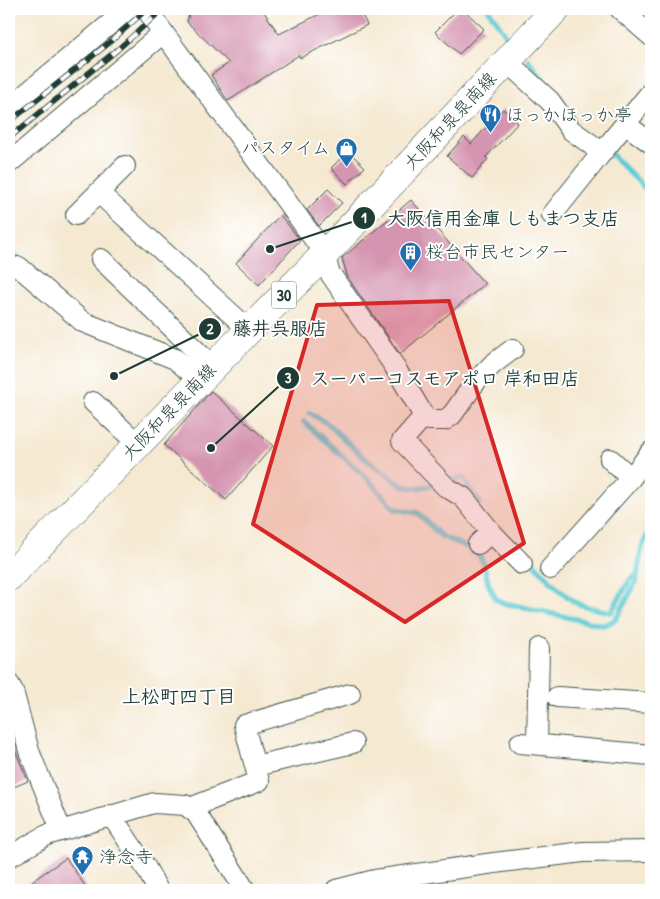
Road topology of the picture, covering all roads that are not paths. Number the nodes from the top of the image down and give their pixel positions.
1 (128, 9) edge
2 (146, 9) edge
3 (556, 9) edge
4 (620, 9) edge
5 (163, 33) junction
6 (651, 36) edge
7 (507, 62) junction
8 (651, 92) edge
9 (9, 108) edge
10 (625, 124) junction
11 (651, 143) edge
12 (600, 154) junction
13 (9, 163) edge
14 (125, 166) dead end
15 (99, 193) junction
16 (552, 215) dead end
17 (76, 216) dead end
18 (325, 254) junction
19 (101, 259) dead end
20 (19, 267) dead end
21 (248, 330) junction
22 (513, 349) dead end
23 (206, 373) junction
24 (93, 402) dead end
25 (424, 416) junction
26 (138, 444) junction
27 (651, 452) edge
28 (610, 459) dead end
29 (631, 478) junction
30 (522, 564) dead end
31 (550, 569) dead end
32 (11, 571) edge
33 (539, 648) dead end
34 (9, 684) edge
35 (350, 694) dead end
36 (557, 697) dead end
37 (651, 703) edge
38 (353, 743) dead end
39 (651, 755) edge
40 (255, 766) junction
41 (190, 808) junction
42 (111, 815) junction
43 (61, 830) junction
44 (651, 851) edge
45 (9, 857) edge
46 (158, 890) edge
47 (245, 890) edge
48 (336, 890) edge

1 - 9 street
2 - 5 street
3 - 7 main road, 大阪和泉泉南線 / 30
4 - 6 street
5 - 13 street
5 - 18 street
7 - 12 street
7 - 18 main road, 大阪和泉泉南線 / 30
8 - 10 street
10 - 11 street
10 - 12 street
12 - 16 street
14 - 15 street
15 - 17 street
15 - 21 street
18 - 21 main road, 大阪和泉泉南線 / 30
18 - 25 street
19 - 23 street
20 - 23 street
21 - 23 main road, 大阪和泉泉南線 / 30
22 - 25 street
23 - 26 main road, 大阪和泉泉南線 / 30
24 - 26 street
25 - 30 street
26 - 32 main road, 大阪和泉泉南線 / 30
27 - 29 street
28 - 29 street
29 - 31 street
33 - 39 street
34 - 43 street
35 - 40 street
36 - 37 street
38 - 40 street
40 - 41 street
41 - 42 street
41 - 47 street
42 - 43 street
42 - 46 street
43 - 45 street
44 - 48 street

